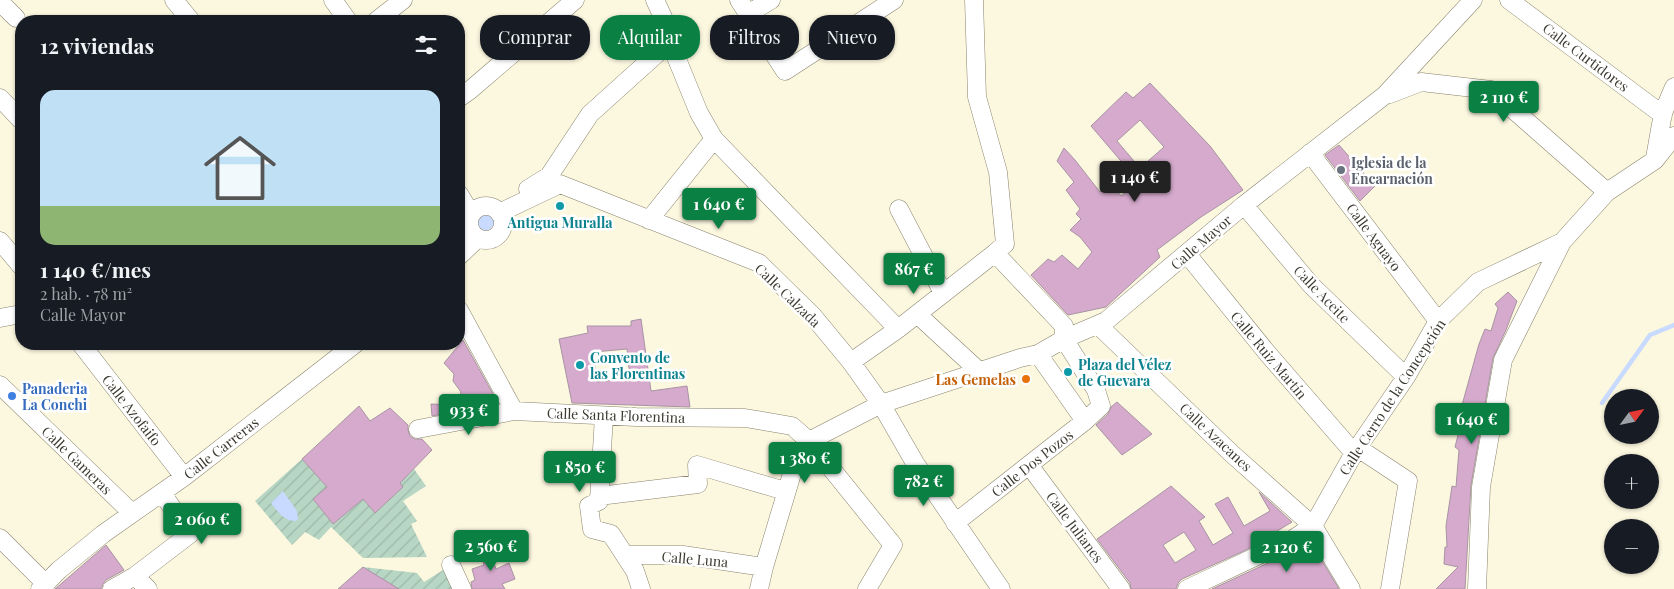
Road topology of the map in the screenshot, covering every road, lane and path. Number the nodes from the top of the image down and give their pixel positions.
1 (174, 0) edge
2 (334, 0) edge
3 (403, 0) edge
4 (575, 0) edge
5 (655, 0) edge
6 (771, 0) edge
7 (894, 0) edge
8 (974, 0) edge
9 (1473, 0) edge
10 (1509, 0) edge
11 (0, 2) edge
12 (744, 7) edge
13 (186, 15) edge
14 (344, 15) edge
15 (384, 15) edge
16 (662, 15) edge
17 (15, 17) edge
18 (650, 60) edge
19 (678, 60) edge
20 (1674, 87) edge
21 (465, 94) edge
22 (1385, 95) junction
23 (0, 98) edge
24 (15, 114) edge
25 (1663, 115) junction
26 (1674, 136) edge
27 (714, 139) junction
28 (1310, 153) junction
29 (1654, 160) junction
30 (1607, 192) junction
31 (1244, 204) junction
32 (899, 209) dead end
33 (497, 211) junction
34 (649, 220) junction
35 (469, 223) edge
36 (465, 236) edge
37 (0, 241) edge
38 (1562, 242) junction
39 (995, 253) junction
40 (1187, 254) junction
41 (15, 259) edge
42 (943, 293) junction
43 (917, 314) junction
44 (15, 315) edge
45 (0, 318) edge
46 (465, 321) edge
47 (1438, 321) junction
48 (1098, 325) junction
49 (898, 329) junction
50 (1064, 340) junction
51 (86, 350) edge
52 (347, 350) edge
53 (1038, 354) junction
54 (851, 362) junction
55 (980, 372) junction
56 (1406, 377) junction
57 (0, 385) edge
58 (881, 404) junction
59 (514, 411) junction
60 (604, 416) junction
61 (1085, 421) junction
62 (418, 429) dead end
63 (809, 441) junction
64 (1356, 450) junction
65 (1029, 465) junction
66 (184, 477) junction
67 (785, 491) junction
68 (162, 493) junction
69 (599, 496) junction
70 (132, 513) junction
71 (955, 524) junction
72 (1313, 526) junction
73 (0, 538) edge
74 (626, 555) junction
75 (451, 564) dead end
76 (764, 567) junction
77 (135, 576) junction
78 (43, 586) edge
79 (112, 589) edge
80 (148, 589) edge
81 (462, 589) edge
82 (641, 589) edge
83 (759, 589) edge
84 (867, 589) edge
85 (1000, 589) edge
86 (1121, 589) edge
87 (1186, 589) edge
88 (1351, 589) edge
89 (1390, 589) edge
90 (1477, 589) edge

1 - 13 street
2 - 14 street
3 - 15 street
4 - 21 street
5 - 16 street
6 - 12 street
7 - 12 street
8 - 39 street
9 - 22 street, Calle Mayor
10 - 25 street, Calle Curtidores
11 - 17 street
18 - 33 street
19 - 27 street
20 - 25 street
22 - 28 street, Calle Mayor
22 - 30 street
23 - 24 street
25 - 29 street
26 - 29 street, Calle Cerro de la Concepción
27 - 34 street
27 - 49 street
28 - 31 street, Calle Mayor
28 - 47 street, Calle Aguayo
29 - 30 street, Calle Cerro de la Concepción
30 - 38 street, Calle Cerro de la Concepción
31 - 40 street, Calle Mayor
31 - 56 street, Calle Aceite
32 - 42 street
33 - 34 street, Calle Calzada
33 - 35 street
33 - 35 street
34 - 54 street, Calle Calzada
35 - 36 street
37 - 41 street
38 - 47 street, Calle Cerro de la Concepción
38 - 90 street
39 - 42 street
39 - 50 street
40 - 48 street, Calle Mayor
40 - 64 street, Calle Ruiz Martín
42 - 43 street
43 - 49 street
43 - 55 street
44 - 45 street
46 - 59 street
47 - 56 street, Calle Cerro de la Concepción
48 - 50 street, Calle Mayor
48 - 72 street, Calle Azacanes
49 - 54 street
50 - 53 street, Calle Mayor
50 - 61 street, Calle Dos Pozos
51 - 66 street, Calle Azofaifo
52 - 66 street, Calle Carreras
53 - 55 street, Calle Mayor
53 - 61 street
54 - 58 street, Calle Calzada
55 - 58 street, Calle Mayor
56 - 64 street, Calle Cerro de la Concepción
57 - 70 street, Calle Gameras
58 - 63 street, Calle Mayor
58 - 71 street, Calle Calzada
59 - 60 street, Calle Santa Florentina
59 - 62 street, Calle Santa Florentina
60 - 63 street, Calle Santa Florentina
60 - 69 street
61 - 65 street, Calle Dos Pozos
63 - 67 street
63 - 84 street, Calle Santa Florentina
64 - 72 street, Calle Cerro de la Concepción
64 - 89 street, Calle Ruiz Martín
65 - 71 street, Calle Dos Pozos
65 - 86 street, Calle Julianes
66 - 68 street, Calle Carreras
67 - 69 street
67 - 76 street
68 - 70 street, Calle Carreras
68 - 77 street
69 - 74 street
70 - 78 street, Calle Carreras
71 - 85 street, Calle Calzada
72 - 87 street
72 - 88 street, Calle Azacanes
73 - 78 street
74 - 76 street, Calle Luna
74 - 82 street
75 - 81 street
76 - 83 street
77 - 79 street
77 - 80 street

